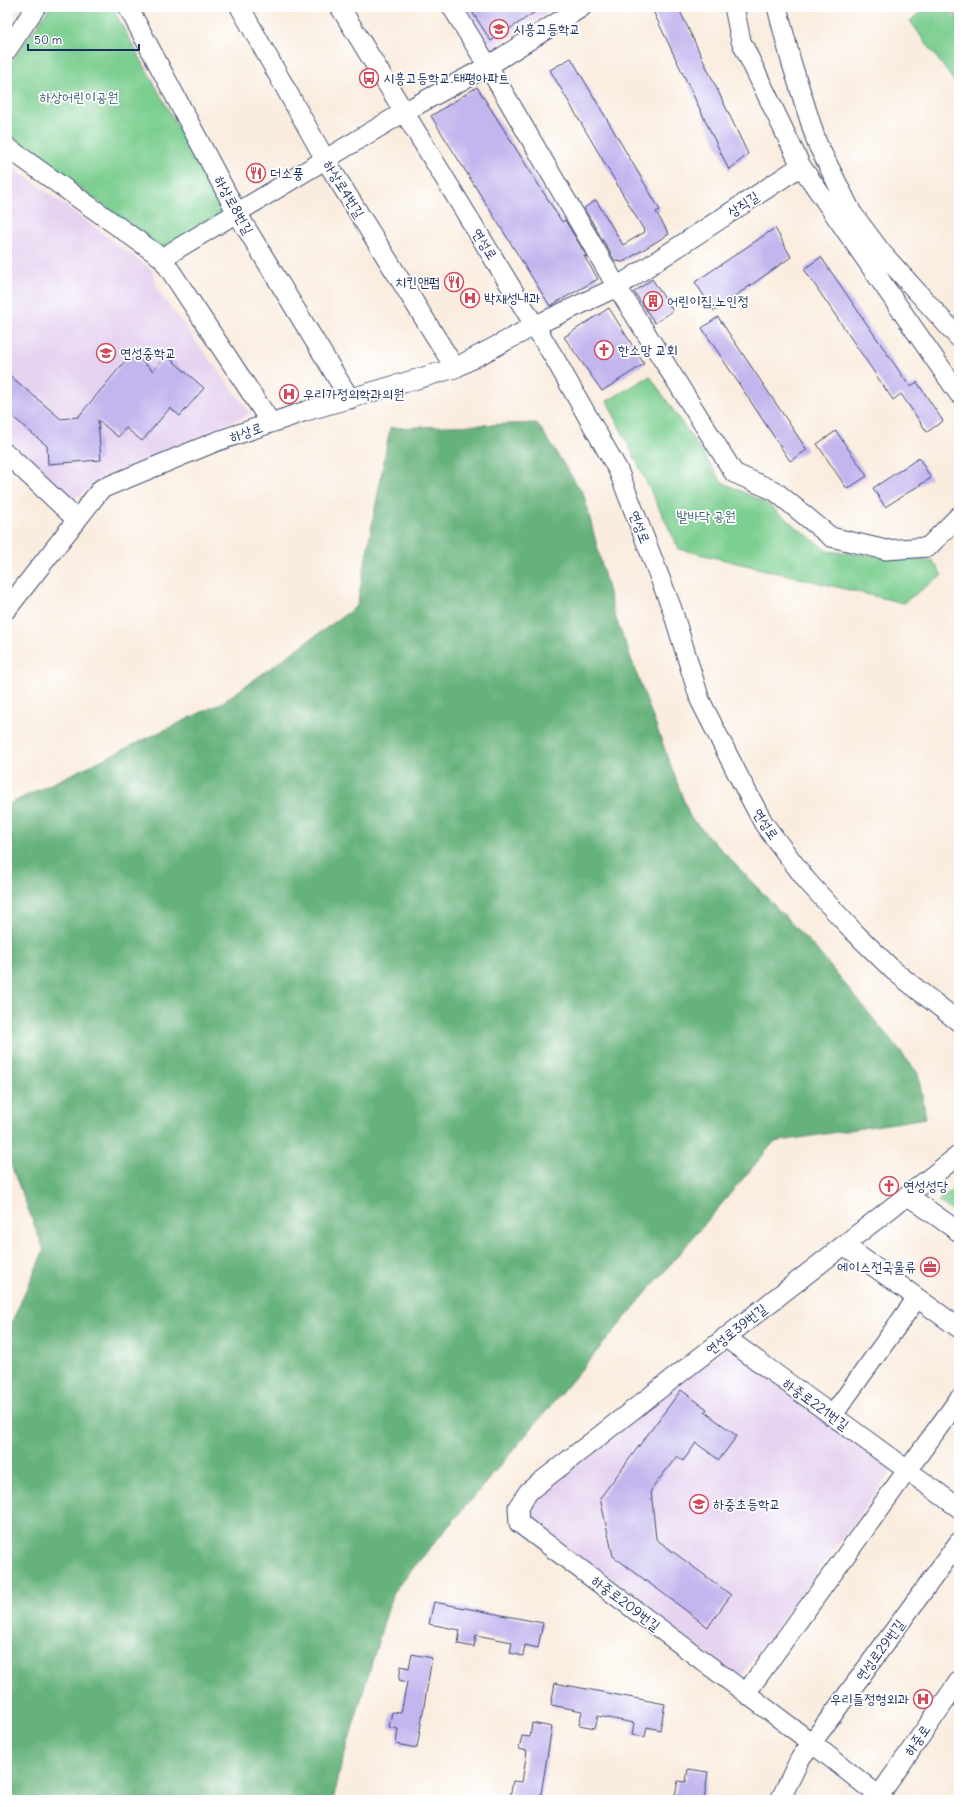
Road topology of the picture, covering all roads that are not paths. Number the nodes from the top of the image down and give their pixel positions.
1 (36, 7) edge
2 (128, 7) edge
3 (240, 7) edge
4 (340, 7) edge
5 (452, 7) edge
6 (582, 7) edge
7 (734, 7) edge
8 (777, 7) edge
9 (7, 50) edge
10 (488, 66) junction
11 (404, 112) junction
12 (7, 147) edge
13 (325, 159) junction
14 (801, 166) junction
15 (237, 212) junction
16 (162, 258) junction
17 (617, 287) junction
18 (534, 326) junction
19 (959, 338) edge
20 (455, 368) junction
21 (959, 394) edge
22 (350, 399) junction
23 (271, 423) junction
24 (7, 454) edge
25 (959, 516) edge
26 (77, 520) junction
27 (7, 609) edge
28 (959, 1022) edge
29 (959, 1155) edge
30 (907, 1195) junction
31 (959, 1232) edge
32 (844, 1245) junction
33 (917, 1298) junction
34 (959, 1328) edge
35 (725, 1337) junction
36 (959, 1399) edge
37 (832, 1416) junction
38 (907, 1470) junction
39 (518, 1507) joint
40 (959, 1508) edge
41 (959, 1542) edge
42 (959, 1681) edge
43 (746, 1693) junction
44 (812, 1744) junction
45 (879, 1799) edge
46 (780, 1800) edge

1 - 9 street
2 - 15 street, 하상로8번길
3 - 13 street, 하상로4번길
4 - 11 street, 연성로
5 - 10 street
6 - 10 street
7 - 14 street
8 - 19 street
10 - 11 street
10 - 17 street
11 - 13 street
11 - 18 street, 연성로
12 - 16 street
13 - 15 street
13 - 20 street, 하상로4번길
14 - 17 street, 상직길
14 - 21 street
15 - 16 street
15 - 22 street, 하상로8번길
16 - 23 street
17 - 18 street, 상직길
17 - 25 street
18 - 20 street, 하상로
18 - 28 street, 연성로
20 - 22 street, 하상로
22 - 23 street, 하상로
23 - 26 street, 하상로
24 - 26 street
26 - 27 street, 하상로
29 - 30 street, 연성로39번길
30 - 31 street
30 - 32 street, 연성로39번길
32 - 33 street
32 - 35 street, 연성로39번길
33 - 34 street
33 - 37 street
35 - 37 street, 하중로221번길
35 - 39 street, 연성로39번길
36 - 38 street
37 - 38 street, 하중로221번길
38 - 40 street, 하중로221번길
38 - 43 street
39 - 43 street, 하중로209번길
41 - 44 street, 연성로29번길
42 - 45 street, 하중로
43 - 44 street, 하중로209번길
44 - 45 street, 하중로209번길
44 - 46 street, 연성로29번길

